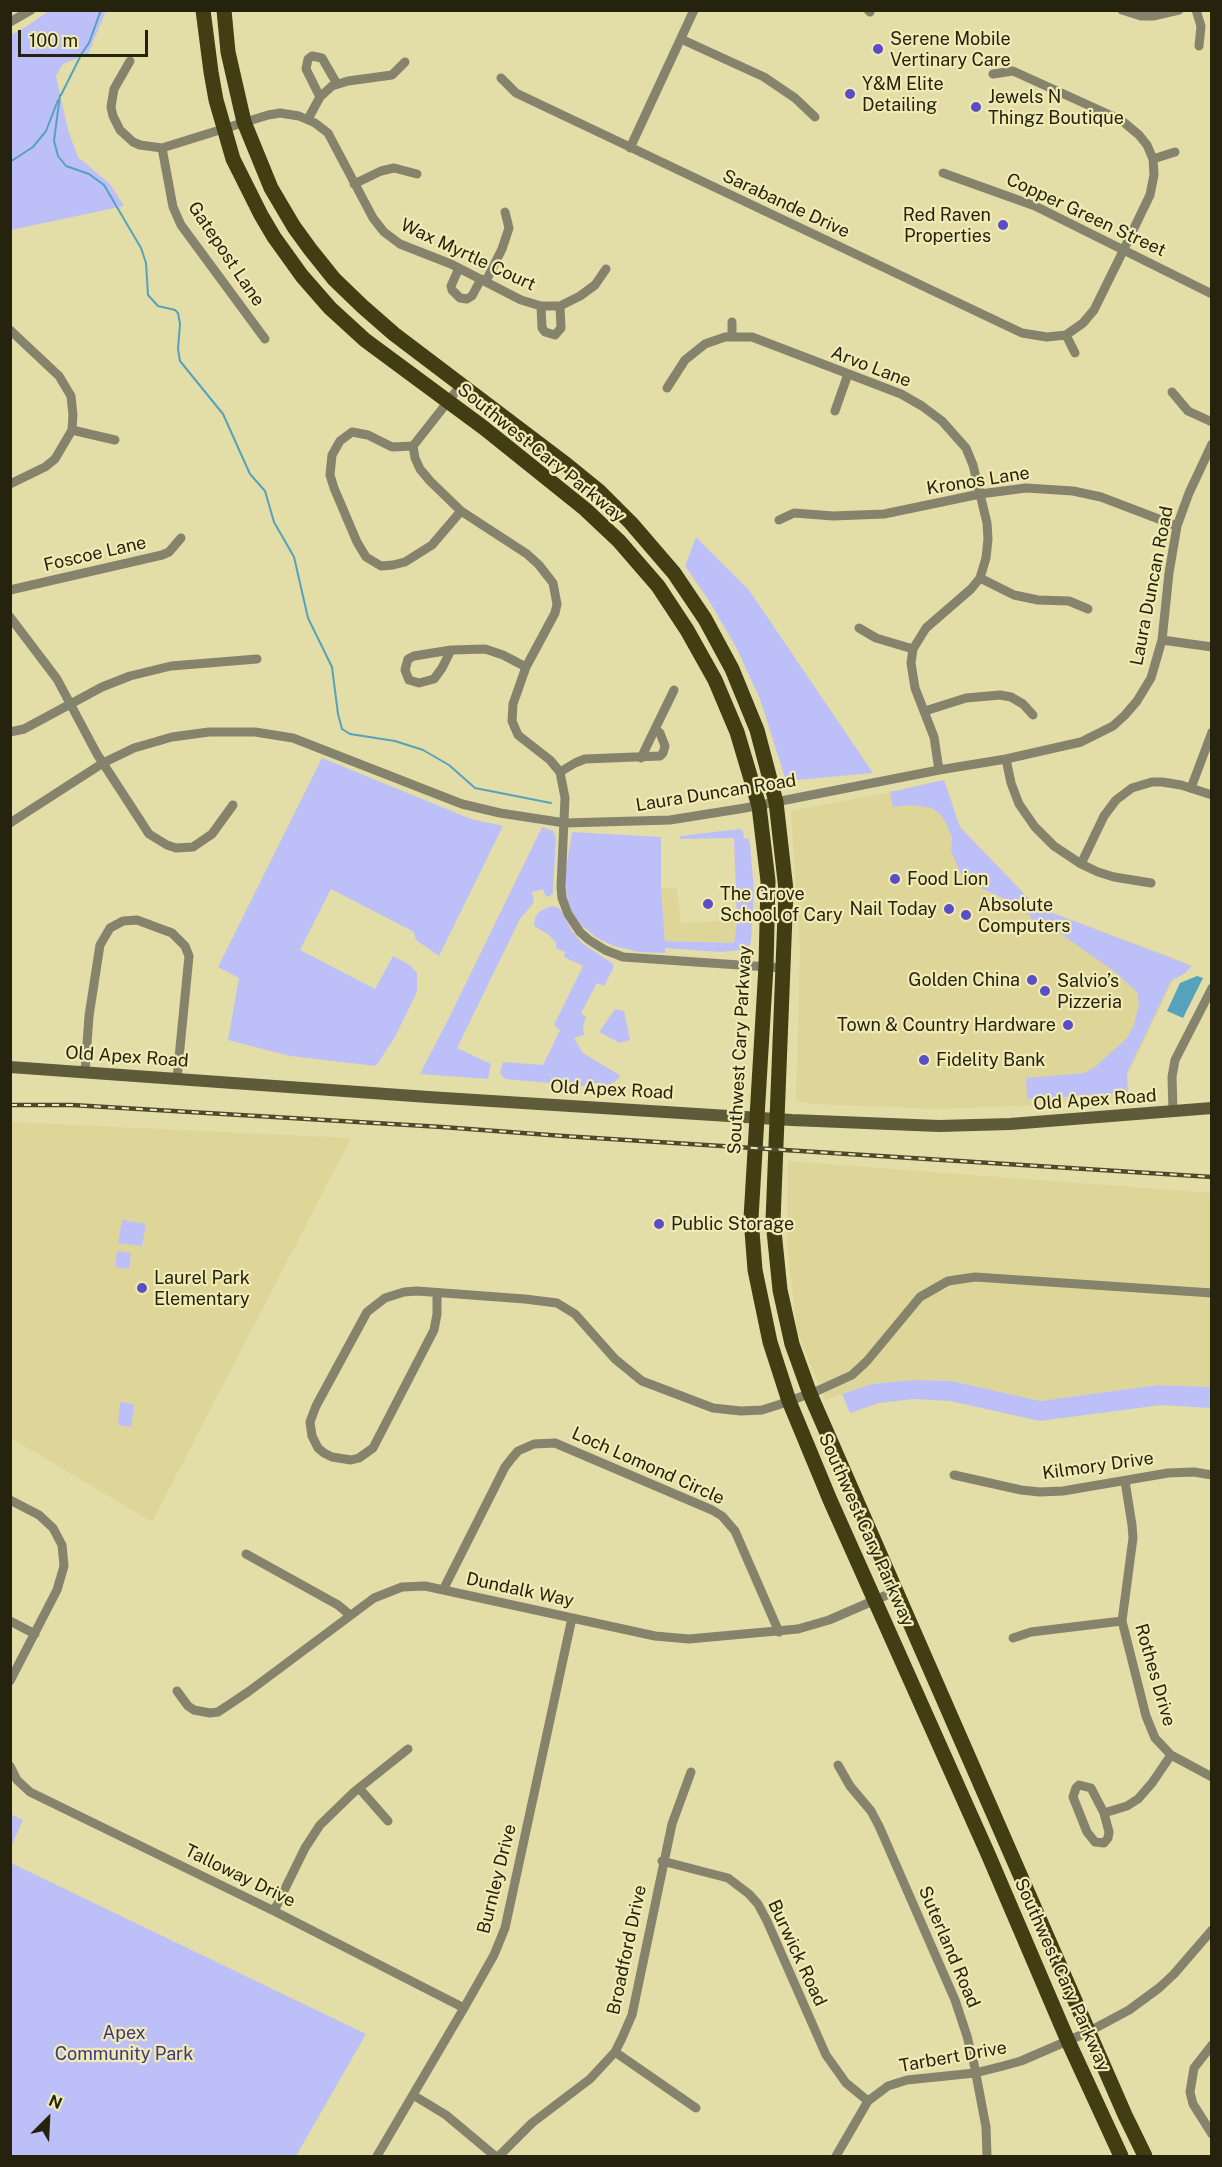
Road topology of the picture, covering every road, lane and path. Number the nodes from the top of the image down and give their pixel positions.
1 (31, 10) edge
2 (203, 10) edge
3 (224, 10) edge
4 (694, 10) edge
5 (1122, 10) edge
6 (1179, 10) edge
7 (1196, 10) edge
8 (10, 22) edge
9 (681, 39) junction
10 (1199, 46) dead end
11 (130, 61) dead end
12 (405, 62) dead end
13 (993, 74) dead end
14 (501, 78) dead end
15 (337, 84) junction
16 (320, 97) junction
17 (815, 117) dead end
18 (308, 119) junction
19 (244, 122) junction
20 (224, 128) junction
21 (162, 148) junction
22 (630, 148) junction
23 (1175, 152) dead end
24 (1153, 159) junction
25 (943, 173) dead end
26 (417, 174) dead end
27 (354, 184) junction
28 (505, 212) dead end
29 (1124, 249) junction
30 (459, 268) junction
31 (606, 269) dead end
32 (483, 280) junction
33 (1212, 294) edge
34 (541, 306) junction
35 (560, 306) junction
36 (732, 322) dead end
37 (10, 330) edge
38 (1066, 334) junction
39 (732, 336) junction
40 (265, 339) dead end
41 (1075, 353) dead end
42 (848, 374) junction
43 (461, 385) junction
44 (667, 388) dead end
45 (1172, 392) dead end
46 (447, 402) junction
47 (835, 411) dead end
48 (1212, 422) edge
49 (72, 430) junction
50 (115, 440) dead end
51 (1212, 444) edge
52 (413, 447) junction
53 (10, 484) edge
54 (980, 494) junction
55 (461, 511) junction
56 (779, 520) dead end
57 (1178, 526) junction
58 (181, 538) dead end
59 (980, 578) junction
60 (10, 590) edge
61 (1088, 609) dead end
62 (10, 617) edge
63 (859, 628) dead end
64 (1162, 640) junction
65 (1212, 647) edge
66 (452, 650) junction
67 (913, 650) junction
68 (257, 660) dead end
69 (526, 667) junction
70 (674, 690) dead end
71 (70, 704) junction
72 (925, 711) junction
73 (1033, 715) dead end
74 (655, 729) junction
75 (10, 732) edge
76 (1212, 732) edge
77 (641, 758) junction
78 (1006, 759) junction
79 (102, 763) junction
80 (939, 770) junction
81 (560, 772) junction
82 (1191, 788) junction
83 (1212, 795) edge
84 (776, 802) junction
85 (233, 805) dead end
86 (759, 806) junction
87 (10, 823) edge
88 (565, 823) junction
89 (1081, 864) junction
90 (1151, 884) dead end
91 (766, 966) junction
92 (783, 968) junction
93 (1212, 988) edge
94 (10, 1067) edge
95 (85, 1072) junction
96 (177, 1078) junction
97 (1212, 1108) edge
98 (1173, 1112) junction
99 (758, 1117) junction
100 (778, 1118) junction
101 (437, 1293) junction
102 (1212, 1293) edge
103 (810, 1394) junction
104 (789, 1401) junction
105 (1212, 1474) edge
106 (954, 1475) dead end
107 (1125, 1481) junction
108 (10, 1500) edge
109 (246, 1554) dead end
110 (443, 1590) junction
111 (896, 1591) junction
112 (875, 1599) junction
113 (350, 1615) junction
114 (572, 1618) junction
115 (10, 1621) edge
116 (1122, 1621) junction
117 (779, 1632) junction
118 (35, 1634) junction
119 (1013, 1638) dead end
120 (10, 1682) edge
121 (177, 1691) dead end
122 (408, 1749) dead end
123 (1171, 1755) junction
124 (838, 1765) dead end
125 (10, 1766) edge
126 (691, 1772) dead end
127 (1212, 1777) edge
128 (359, 1788) junction
129 (1104, 1813) junction
130 (388, 1821) dead end
131 (662, 1861) junction
132 (274, 1911) junction
133 (1212, 1930) edge
134 (464, 2008) junction
135 (1088, 2032) junction
136 (1068, 2041) junction
137 (1212, 2045) edge
138 (615, 2052) junction
139 (975, 2073) junction
140 (413, 2095) junction
141 (868, 2101) junction
142 (696, 2108) dead end
143 (1212, 2134) edge
144 (377, 2157) edge
145 (497, 2157) edge
146 (836, 2157) edge
147 (987, 2157) edge
148 (1121, 2157) edge
149 (1145, 2157) edge

1 - 8 street
2 - 20 main road, Southwest Cary Parkway
3 - 19 main road, Southwest Cary Parkway
4 - 9 street
5 - 6 street
7 - 10 street
9 - 17 street
9 - 22 street
11 - 21 street
12 - 15 street
13 - 24 street
14 - 22 street, Sarabande Drive
15 - 16 street
15 - 16 street
16 - 18 street
18 - 19 street
18 - 27 street, Wax Myrtle Court
19 - 20 street
19 - 43 main road, Southwest Cary Parkway
20 - 21 street
20 - 46 main road, Southwest Cary Parkway
21 - 40 street, Gatepost Lane
22 - 38 street, Sarabande Drive
23 - 24 street
24 - 29 street
25 - 29 street, Copper Green Street
26 - 27 street
27 - 30 street, Wax Myrtle Court
28 - 32 street
29 - 33 street, Copper Green Street
29 - 38 street
30 - 32 street, Wax Myrtle Court
30 - 32 street
31 - 35 street, Wax Myrtle Court
32 - 34 street, Wax Myrtle Court
34 - 35 street, Wax Myrtle Court
34 - 35 street
36 - 39 street
37 - 49 street
38 - 41 street
39 - 42 street, Arvo Lane
39 - 44 street, Arvo Lane
42 - 47 street
42 - 54 street, Arvo Lane
43 - 46 street
43 - 84 main road, Southwest Cary Parkway
45 - 48 street
46 - 52 street
46 - 86 main road, Southwest Cary Parkway
49 - 50 street
49 - 53 street
51 - 57 street, Laura Duncan Road
52 - 55 street
52 - 55 street
54 - 56 street, Kronos Lane
54 - 57 street, Kronos Lane
54 - 59 street, Arvo Lane
55 - 69 street
57 - 64 street, Laura Duncan Road
58 - 60 street, Foscoe Lane
59 - 61 street
59 - 67 street
62 - 71 street
63 - 67 street
64 - 65 street
64 - 78 street, Laura Duncan Road
66 - 66 street
66 - 69 street
67 - 72 street
68 - 71 street
69 - 81 street
70 - 74 street
71 - 75 street
71 - 79 street
72 - 73 street
72 - 80 street
74 - 77 street
74 - 77 street
76 - 82 street
77 - 81 street
78 - 80 street, Laura Duncan Road
78 - 89 street
79 - 85 street
79 - 87 street, Laura Duncan Road
79 - 88 street, Laura Duncan Road
80 - 84 street, Laura Duncan Road
81 - 88 street
82 - 83 street
82 - 89 street
84 - 86 street, Laura Duncan Road
84 - 92 main road, Southwest Cary Parkway
86 - 88 street, Laura Duncan Road
86 - 91 main road, Southwest Cary Parkway
88 - 91 street
89 - 90 street
91 - 92 street
91 - 99 main road, Southwest Cary Parkway
92 - 100 main road, Southwest Cary Parkway
93 - 98 street
94 - 95 main road, Old Apex Road
95 - 96 main road, Old Apex Road
95 - 96 street
96 - 99 main road, Old Apex Road
97 - 98 main road, Old Apex Road
98 - 100 main road, Old Apex Road
99 - 100 main road, Old Apex Road
99 - 104 main road, Southwest Cary Parkway
100 - 103 main road, Southwest Cary Parkway
101 - 101 street
101 - 104 street
102 - 103 street
103 - 104 street
103 - 111 main road, Southwest Cary Parkway
104 - 112 main road, Southwest Cary Parkway
105 - 107 street, Kilmory Drive
106 - 107 street, Kilmory Drive
107 - 116 street, Rothes Drive
108 - 118 street
109 - 113 street
110 - 113 street, Dundalk Way
110 - 114 street, Dundalk Way
110 - 117 street, Loch Lomond Circle
111 - 112 street, Dundalk Way
111 - 135 main road, Southwest Cary Parkway
112 - 117 street, Dundalk Way
112 - 136 main road, Southwest Cary Parkway
113 - 121 street, Dundalk Way
114 - 117 street, Dundalk Way
114 - 134 street, Burnley Drive
115 - 118 street
116 - 119 street
116 - 123 street, Rothes Drive
118 - 120 street
122 - 128 street
123 - 127 street, Rothes Drive
123 - 129 street
124 - 139 street, Suterland Road
125 - 132 street, Talloway Drive
126 - 131 street, Broadford Drive
128 - 130 street
128 - 132 street
129 - 129 street
131 - 138 street, Broadford Drive
131 - 141 street, Burwick Road
132 - 134 street, Talloway Drive
133 - 135 street, Tarbert Drive
134 - 140 street, Burnley Drive
135 - 136 street, Tarbert Drive
135 - 149 main road, Southwest Cary Parkway
136 - 139 street, Tarbert Drive
136 - 148 main road, Southwest Cary Parkway
137 - 143 street
138 - 142 street
138 - 145 street, Broadford Drive
139 - 141 street, Tarbert Drive
139 - 147 street, Suterland Road
140 - 144 street, Burnley Drive
140 - 145 street
141 - 146 street, Tarbert Drive

